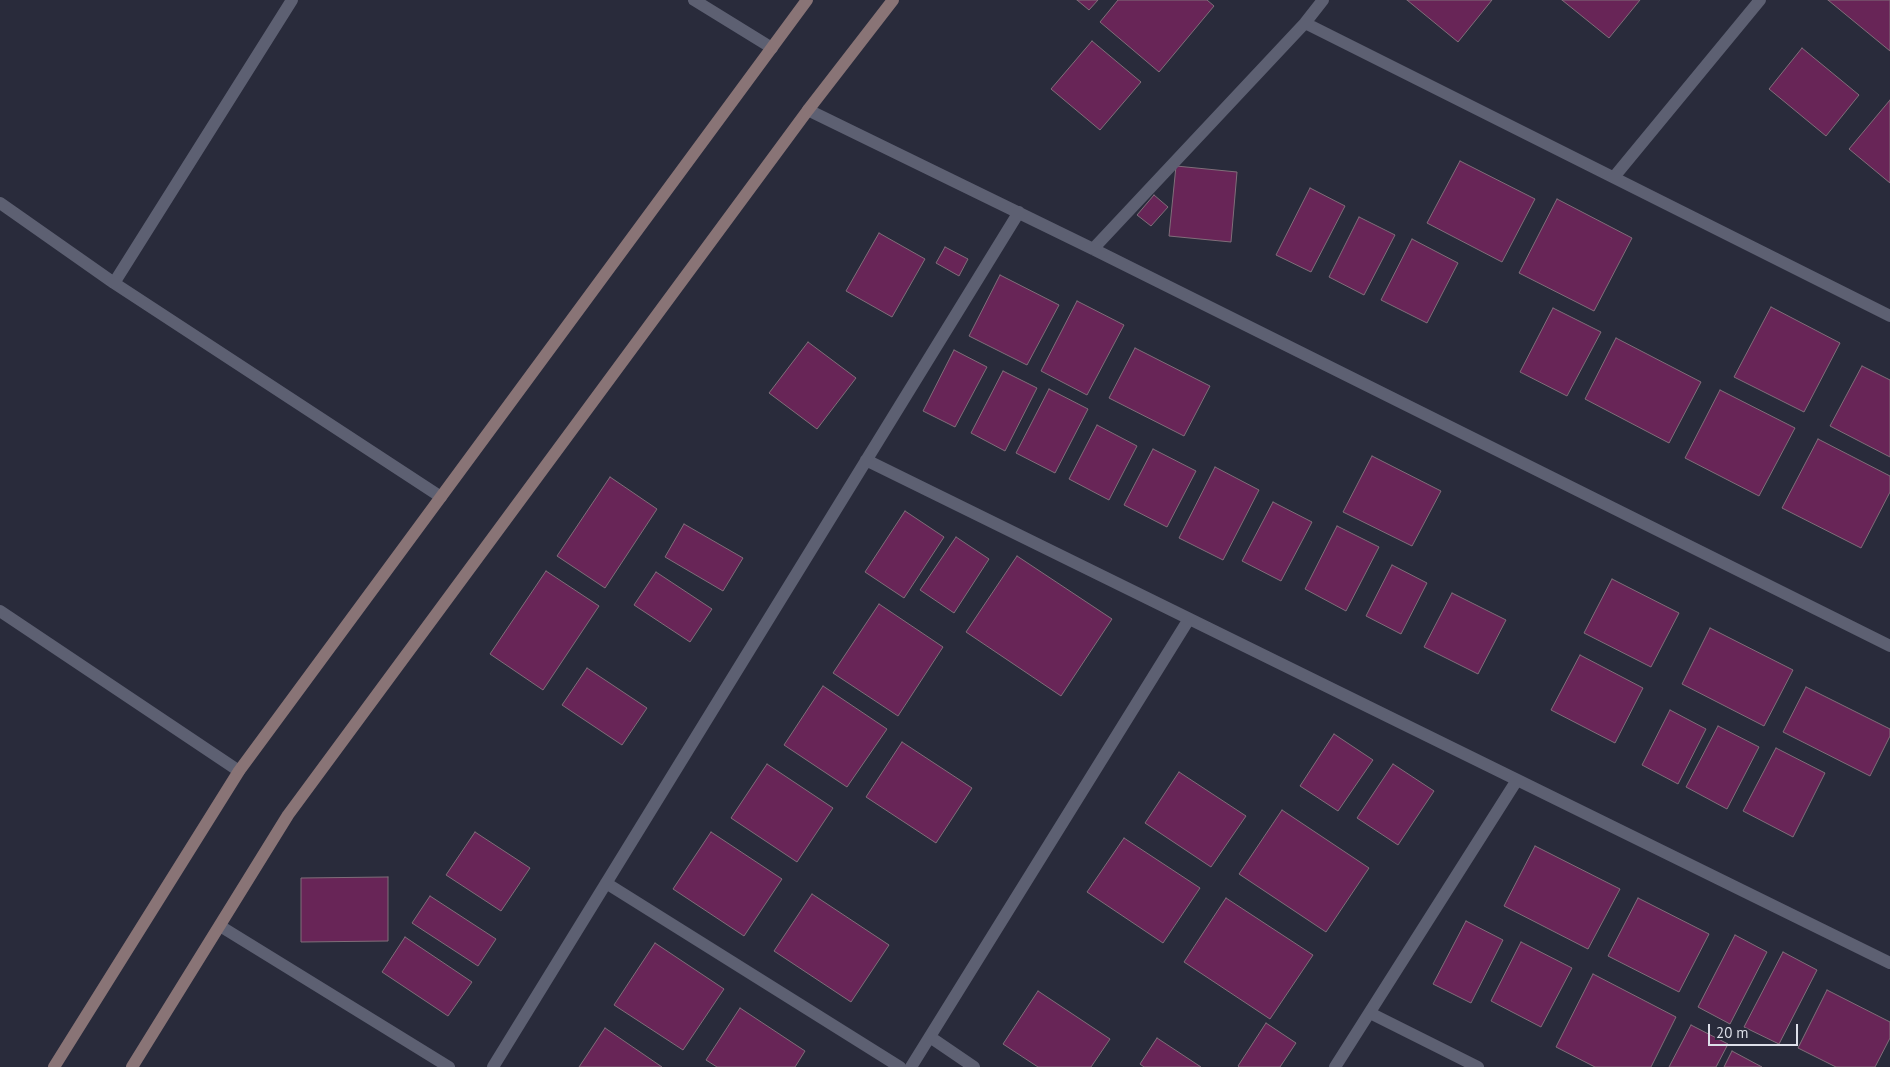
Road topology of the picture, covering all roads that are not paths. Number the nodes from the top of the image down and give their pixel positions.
1 (292, 0) edge
2 (694, 0) edge
3 (807, 0) edge
4 (893, 0) edge
5 (1323, 0) edge
6 (1760, 0) edge
7 (1305, 23) junction
8 (772, 48) junction
9 (808, 110) junction
10 (1614, 177) junction
11 (0, 203) edge
12 (1019, 212) junction
13 (1093, 249) junction
14 (114, 283) junction
15 (1890, 316) edge
16 (866, 460) junction
17 (440, 498) junction
18 (0, 611) edge
19 (1189, 619) junction
20 (1890, 646) edge
21 (239, 770) junction
22 (1517, 780) junction
23 (606, 883) junction
24 (220, 926) junction
25 (1890, 963) edge
26 (1370, 1012) junction
27 (930, 1037) junction
28 (54, 1067) edge
29 (132, 1067) edge
30 (449, 1067) edge
31 (493, 1067) edge
32 (900, 1067) edge
33 (911, 1067) edge
34 (974, 1067) edge
35 (1335, 1067) edge
36 (1478, 1067) edge

1 - 14 street
2 - 8 street
3 - 8 street
4 - 9 street
5 - 7 street
6 - 10 street
7 - 10 street
7 - 13 street
8 - 17 street
9 - 12 street
9 - 24 street
10 - 15 street
11 - 14 street
12 - 13 street
12 - 16 street
13 - 20 street
14 - 17 street
16 - 19 street
16 - 23 street
17 - 21 street
18 - 21 street
19 - 22 street
19 - 27 street
21 - 28 street
22 - 25 street
22 - 26 street
23 - 31 street
23 - 32 street
24 - 29 street
24 - 30 street
26 - 35 street
26 - 36 street
27 - 33 street
27 - 34 street

